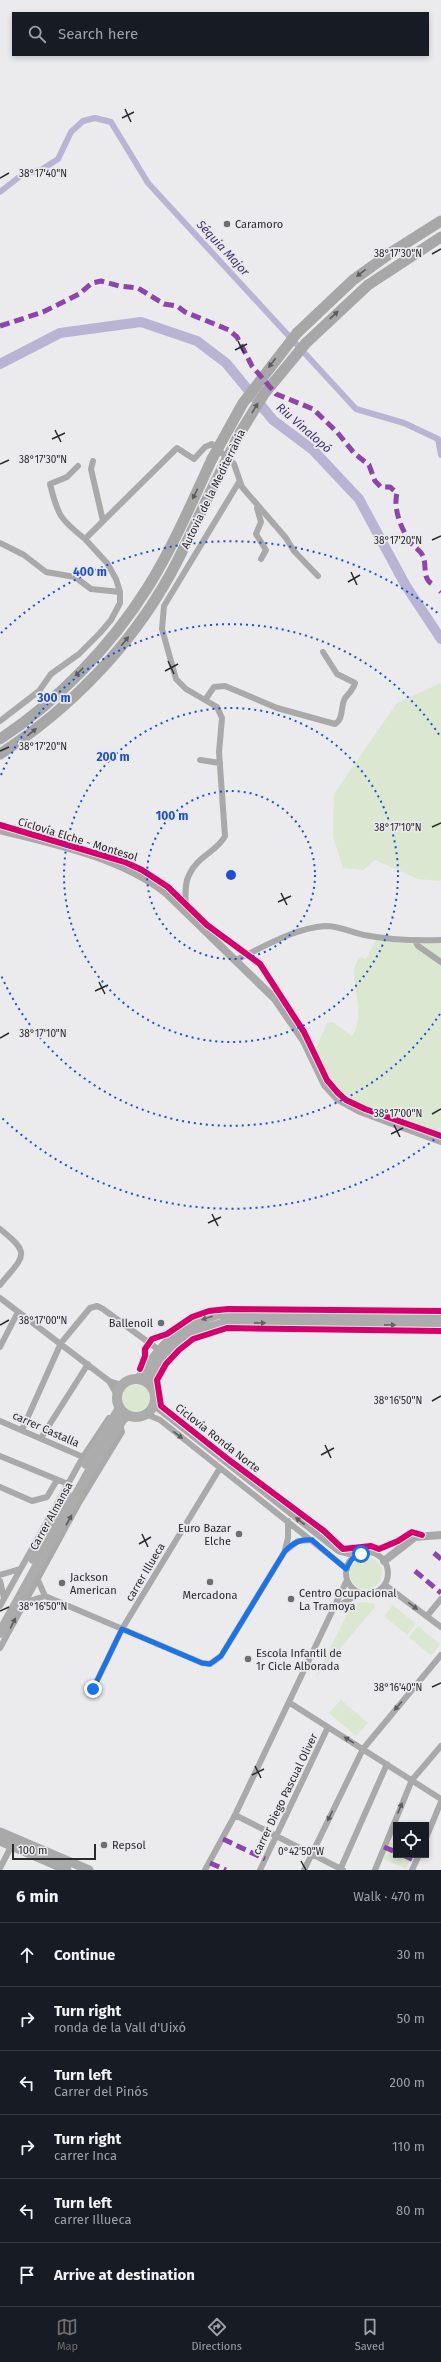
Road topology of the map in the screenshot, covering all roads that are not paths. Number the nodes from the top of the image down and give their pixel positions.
1 (441, 222) edge
2 (441, 237) edge
3 (93, 461) dead end
4 (78, 466) dead end
5 (239, 482) junction
6 (256, 504) junction
7 (103, 521) junction
8 (86, 538) junction
9 (0, 544) edge
10 (261, 559) dead end
11 (318, 576) dead end
12 (120, 592) junction
13 (323, 652) dead end
14 (205, 700) junction
15 (0, 721) edge
16 (0, 739) edge
17 (0, 754) edge
18 (200, 760) dead end
19 (220, 763) junction
20 (0, 830) edge
21 (185, 912) junction
22 (441, 940) edge
23 (415, 941) junction
24 (236, 960) junction
25 (441, 962) edge
26 (441, 1141) edge
27 (0, 1229) edge
28 (0, 1285) edge
29 (0, 1298) edge
30 (18, 1312) junction
31 (441, 1315) edge
32 (441, 1326) edge
33 (60, 1343) junction
34 (0, 1347) edge
35 (158, 1350) junction
36 (88, 1364) junction
37 (110, 1381) junction
38 (144, 1381) junction
39 (122, 1384) junction
40 (118, 1394) junction
41 (153, 1405) junction
42 (122, 1411) junction
43 (146, 1414) junction
44 (0, 1421) edge
45 (120, 1423) junction
46 (22, 1430) junction
47 (41, 1438) junction
48 (0, 1456) edge
49 (83, 1457) junction
50 (220, 1468) junction
51 (57, 1480) junction
52 (68, 1484) junction
53 (0, 1487) edge
54 (288, 1521) junction
55 (441, 1535) edge
56 (312, 1540) junction
57 (285, 1551) junction
58 (356, 1556) junction
59 (384, 1561) junction
60 (21, 1568) junction
61 (346, 1569) junction
62 (0, 1576) edge
63 (37, 1578) junction
64 (0, 1580) edge
65 (347, 1580) junction
66 (385, 1585) junction
67 (360, 1593) junction
68 (44, 1596) junction
69 (4, 1598) junction
70 (441, 1599) edge
71 (23, 1603) junction
72 (0, 1606) edge
73 (334, 1609) junction
74 (427, 1616) junction
75 (0, 1621) edge
76 (441, 1627) edge
77 (122, 1629) junction
78 (1, 1642) edge
79 (441, 1655) edge
80 (93, 1689) dead end
81 (290, 1703) junction
82 (328, 1727) junction
83 (441, 1746) edge
84 (363, 1749) junction
85 (387, 1764) junction
86 (412, 1780) junction
87 (441, 1798) edge
88 (441, 1802) edge
89 (235, 1815) junction
90 (429, 1831) edge
91 (0, 1832) edge
92 (276, 1836) junction
93 (0, 1840) edge
94 (12, 1846) junction
95 (312, 1854) junction
96 (418, 1858) edge
97 (0, 1868) edge
98 (68, 1870) edge
99 (89, 1870) edge
100 (205, 1870) edge
101 (260, 1870) edge
102 (304, 1870) edge
103 (341, 1870) edge
104 (375, 1870) edge
105 (412, 1870) edge

1 -> 16 highway, Autovia de la Mediterrània, bridge
17 -> 2 highway, Autovia de la Mediterrània, bridge
3 - 7 street
4 - 8 street
5 - 6 street
5 - 7 street
5 - 14 street
6 - 10 street
6 - 11 street
7 - 8 street
8 - 12 street
9 - 12 street
12 - 15 street
13 - 14 street
14 - 19 street
18 - 19 street
19 - 21 street
20 - 21 street
21 - 24 street
22 - 23 street
23 - 24 street
23 - 25 street
24 - 26 street
27 - 28 street
29 - 30 street
30 - 33 street
30 - 34 street
31 -> 35 main road
38 -> 32 main road
33 - 35 street
33 - 36 street
33 - 46 street
35 - 38 main road
36 - 37 street
36 - 47 street
37 - 39 street
37 - 40 street
38 - 39 main road
38 - 41 main road
39 - 40 main road
40 - 42 main road
41 - 43 main road
58 -> 41 street
42 - 43 main road
42 - 45 main road, Carrer Almansa
42 - 49 street
42 - 75 main road
43 -> 50 street
44 - 46 street, carrer Castalla
63 -> 45 street
45 - 78 main road, Carrer Almansa
46 - 47 street, carrer Castalla
47 - 49 street, carrer Castalla
48 - 51 street
49 - 52 street
50 - 54 street
50 - 77 street, carrer Illueca
51 - 52 street
51 - 53 street
52 - 60 street
54 - 56 street
54 - 57 street
55 - 59 street
56 - 57 street
56 - 61 street
57 - 77 street
58 - 59 street
58 - 61 street
59 - 66 street
60 - 62 street
60 - 69 street
61 - 65 street
63 - 68 street
63 - 71 street
64 - 69 street
65 - 67 street
65 - 73 street
66 - 67 street
66 -> 74 street
67 - 73 street
68 - 71 street
68 - 77 street
69 - 72 street
70 - 74 street
78 -> 71 street
73 - 81 street
74 - 76 street
77 - 80 street, carrer Illueca
79 -> 84 street
81 - 82 street
81 - 89 street
84 -> 82 street
82 - 92 street, carrer Diego Pascual Oliver
83 - 86 street
84 - 85 street
84 -> 95 street
85 - 86 street
85 - 103 street
86 - 87 street
104 -> 86 street
88 - 90 street
89 - 92 street
89 - 100 street
91 - 99 main road
92 - 95 street
92 - 101 street, carrer Diego Pascual Oliver
93 - 94 main road
94 - 97 street
94 - 98 main road
95 - 102 street
95 - 103 street
96 - 105 street

